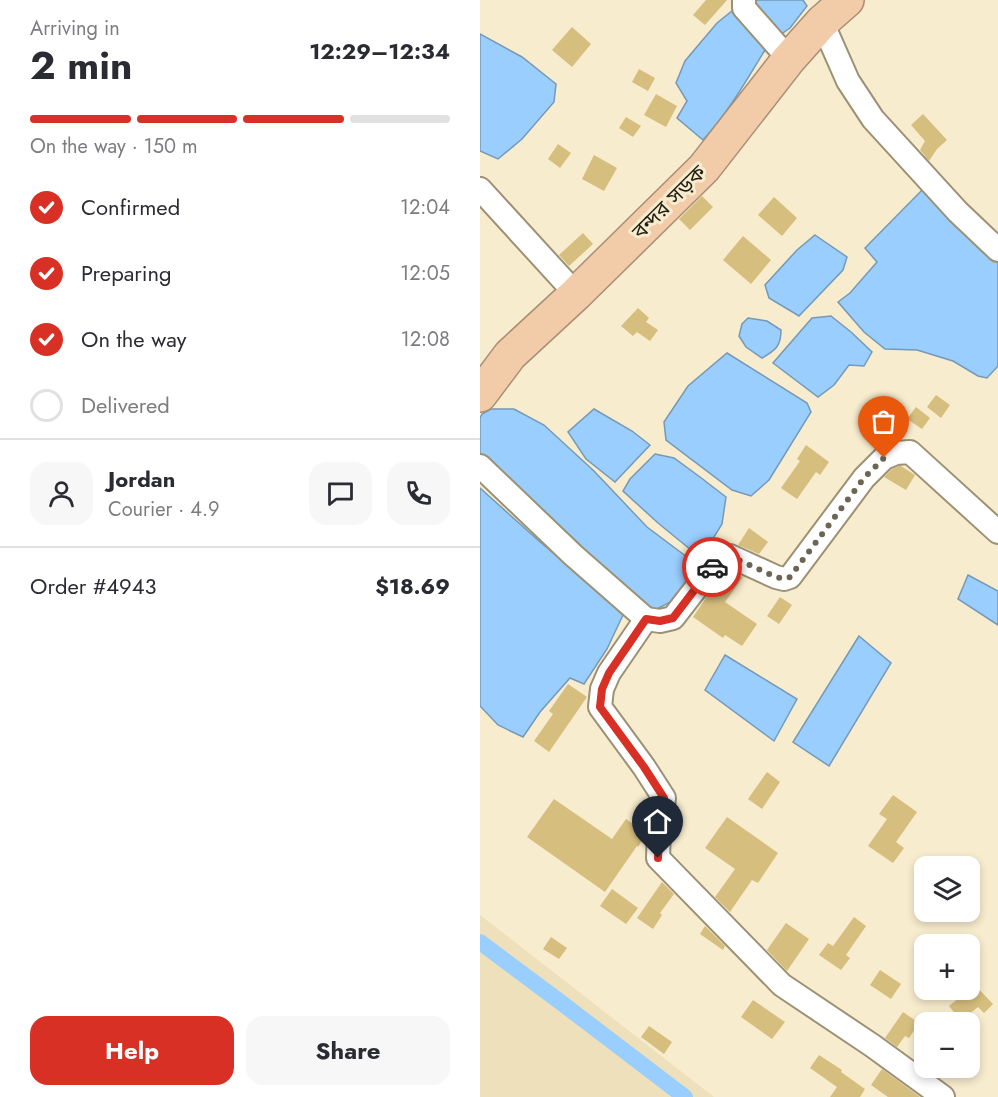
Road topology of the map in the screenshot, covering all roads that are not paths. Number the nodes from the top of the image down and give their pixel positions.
1 (744, 0) edge
2 (847, 0) edge
3 (822, 22) junction
4 (789, 59) junction
5 (480, 189) edge
6 (998, 250) edge
7 (576, 294) junction
8 (480, 395) edge
9 (480, 466) edge
10 (998, 532) edge
11 (646, 619) junction
12 (943, 1097) edge

1 - 4 street
2 - 3 highway, বন্দর সড়ক
3 - 4 highway, বন্দর সড়ক
3 - 6 street
4 - 7 highway, বন্দর সড়ক
5 - 7 street
7 - 8 highway, বন্দর সড়ক
9 - 11 street
10 - 11 street
11 - 12 street

